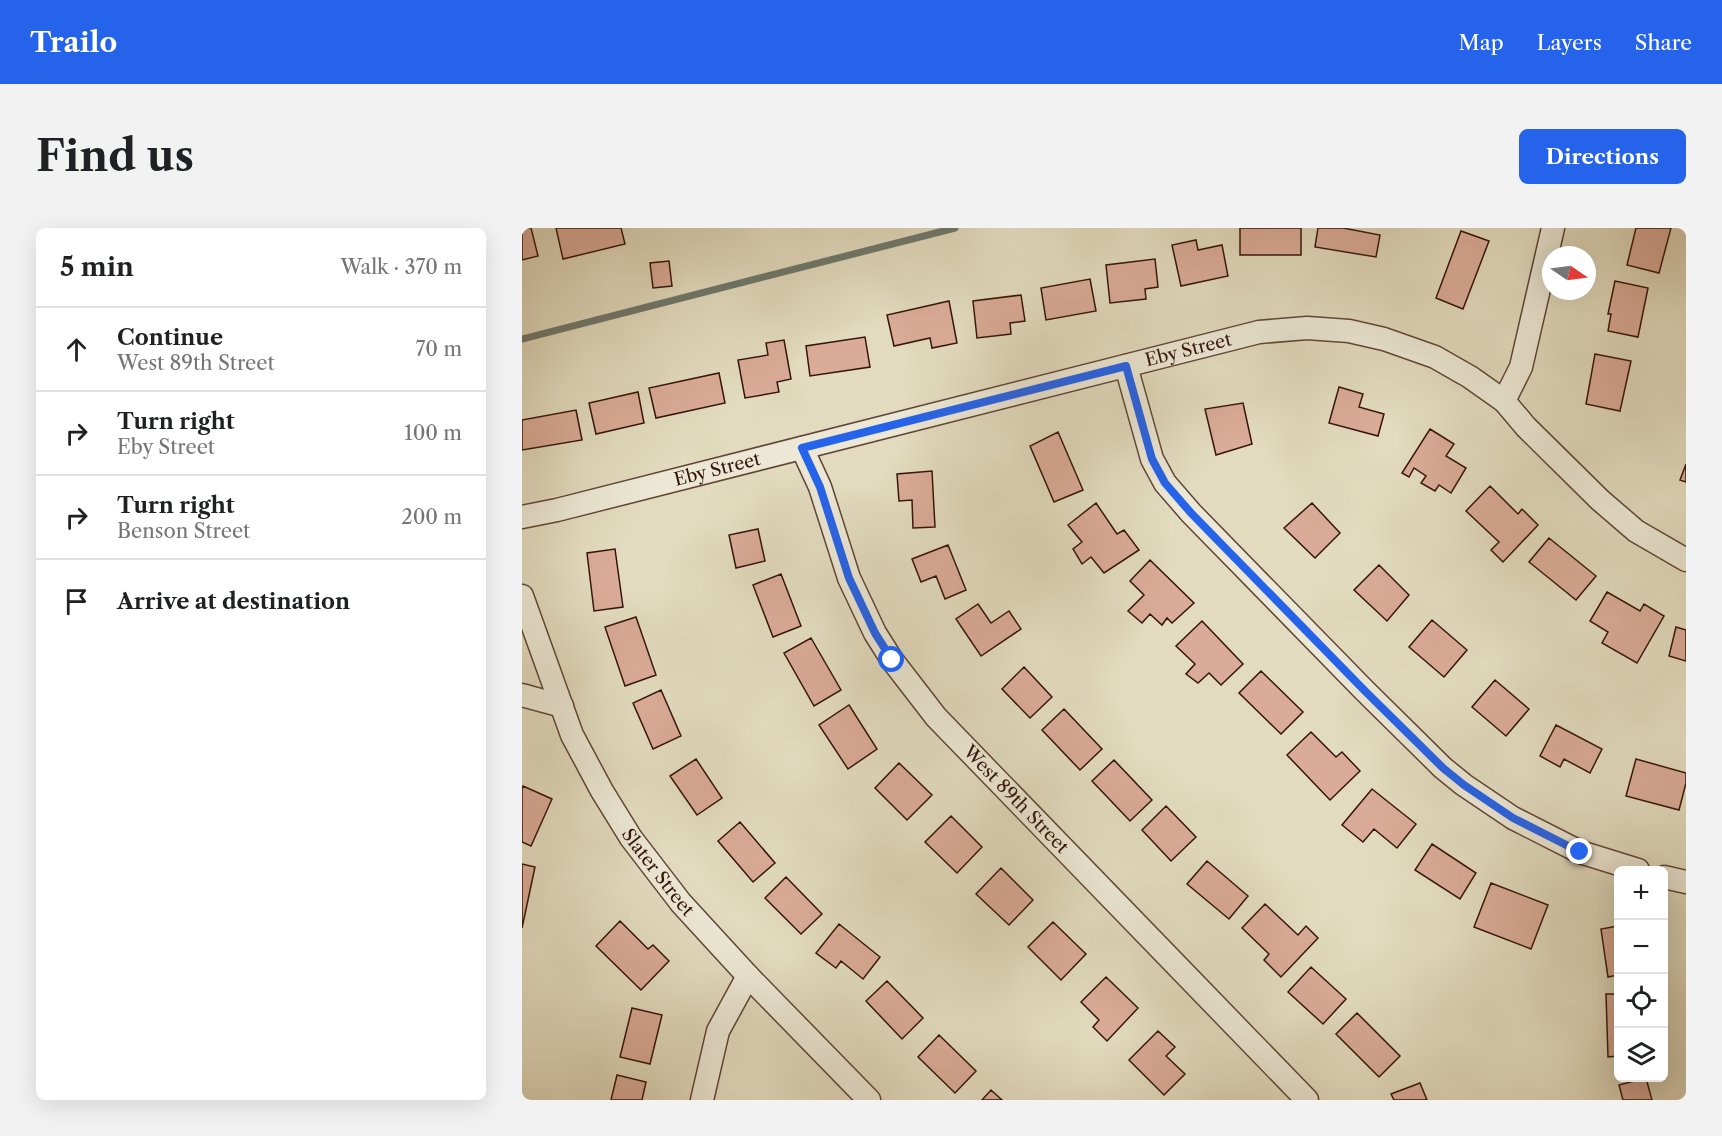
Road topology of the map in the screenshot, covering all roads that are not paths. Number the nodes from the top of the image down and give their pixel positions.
1 (1553, 228) edge
2 (1126, 366) junction
3 (1504, 401) junction
4 (802, 448) junction
5 (522, 518) edge
6 (1686, 560) edge
7 (522, 596) edge
8 (522, 695) edge
9 (562, 706) junction
10 (1625, 866) edge
11 (1668, 878) edge
12 (1686, 882) edge
13 (748, 976) junction
14 (702, 1100) edge
15 (869, 1100) edge
16 (1307, 1100) edge

1 - 3 street
2 - 3 street, Eby Street
2 - 4 street, Eby Street
2 - 10 street
3 - 6 street, Eby Street
4 - 5 street, Eby Street
4 - 16 street, West 89th Street
7 - 9 street, Slater Street
8 - 9 street
9 - 13 street, Slater Street
11 - 12 street
13 - 14 street
13 - 15 street, Slater Street

